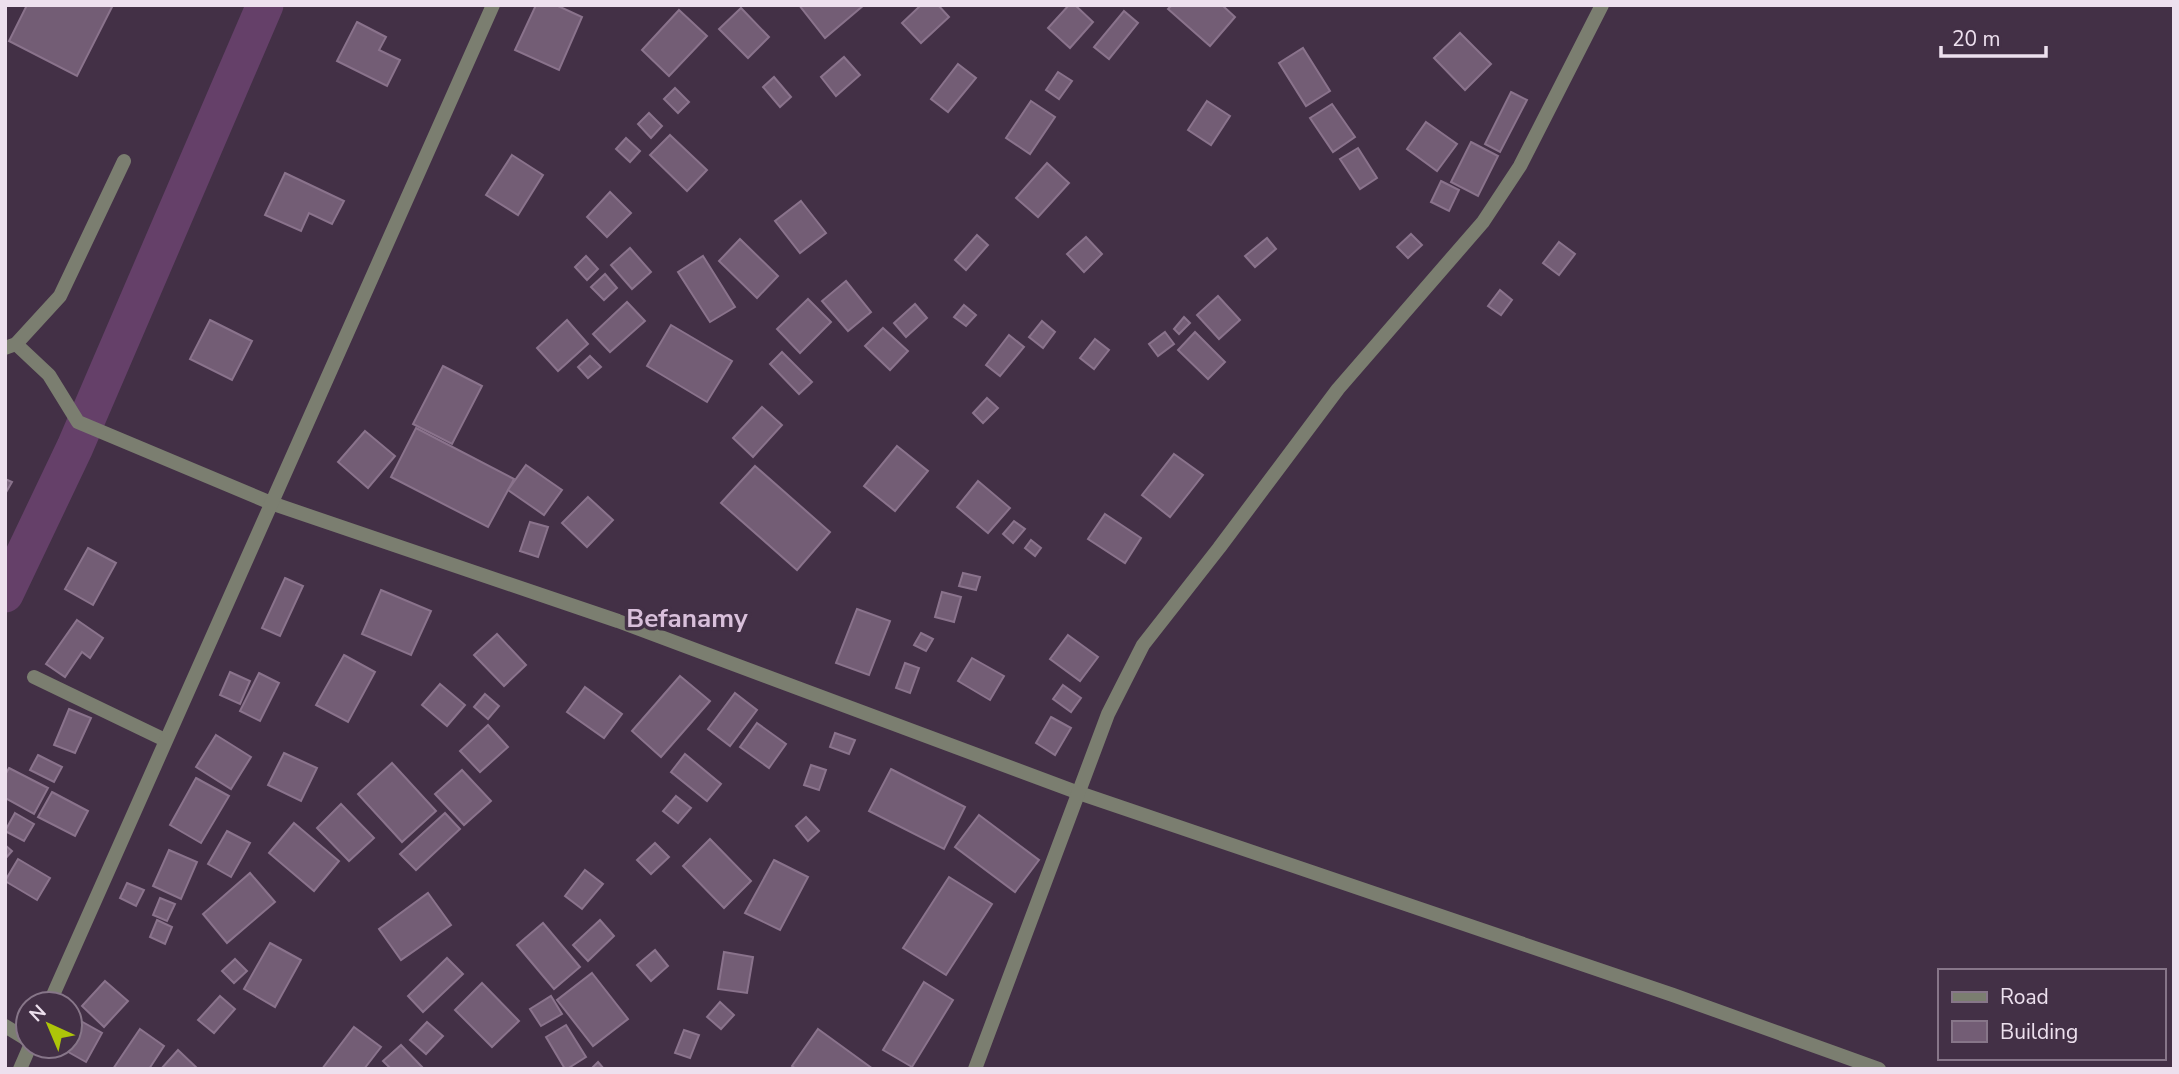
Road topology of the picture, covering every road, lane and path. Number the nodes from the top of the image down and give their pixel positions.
1 (493, 5) edge
2 (1602, 5) edge
3 (124, 162) dead end
4 (10, 346) edge
5 (271, 503) junction
6 (34, 677) dead end
7 (165, 740) junction
8 (1079, 793) junction
9 (55, 990) edge
10 (975, 1069) edge
11 (1879, 1069) edge

1 - 5 street
2 - 8 street
3 - 4 street
4 - 5 street
5 - 7 street
5 - 8 street
6 - 7 street
7 - 9 street
8 - 10 street
8 - 11 street

